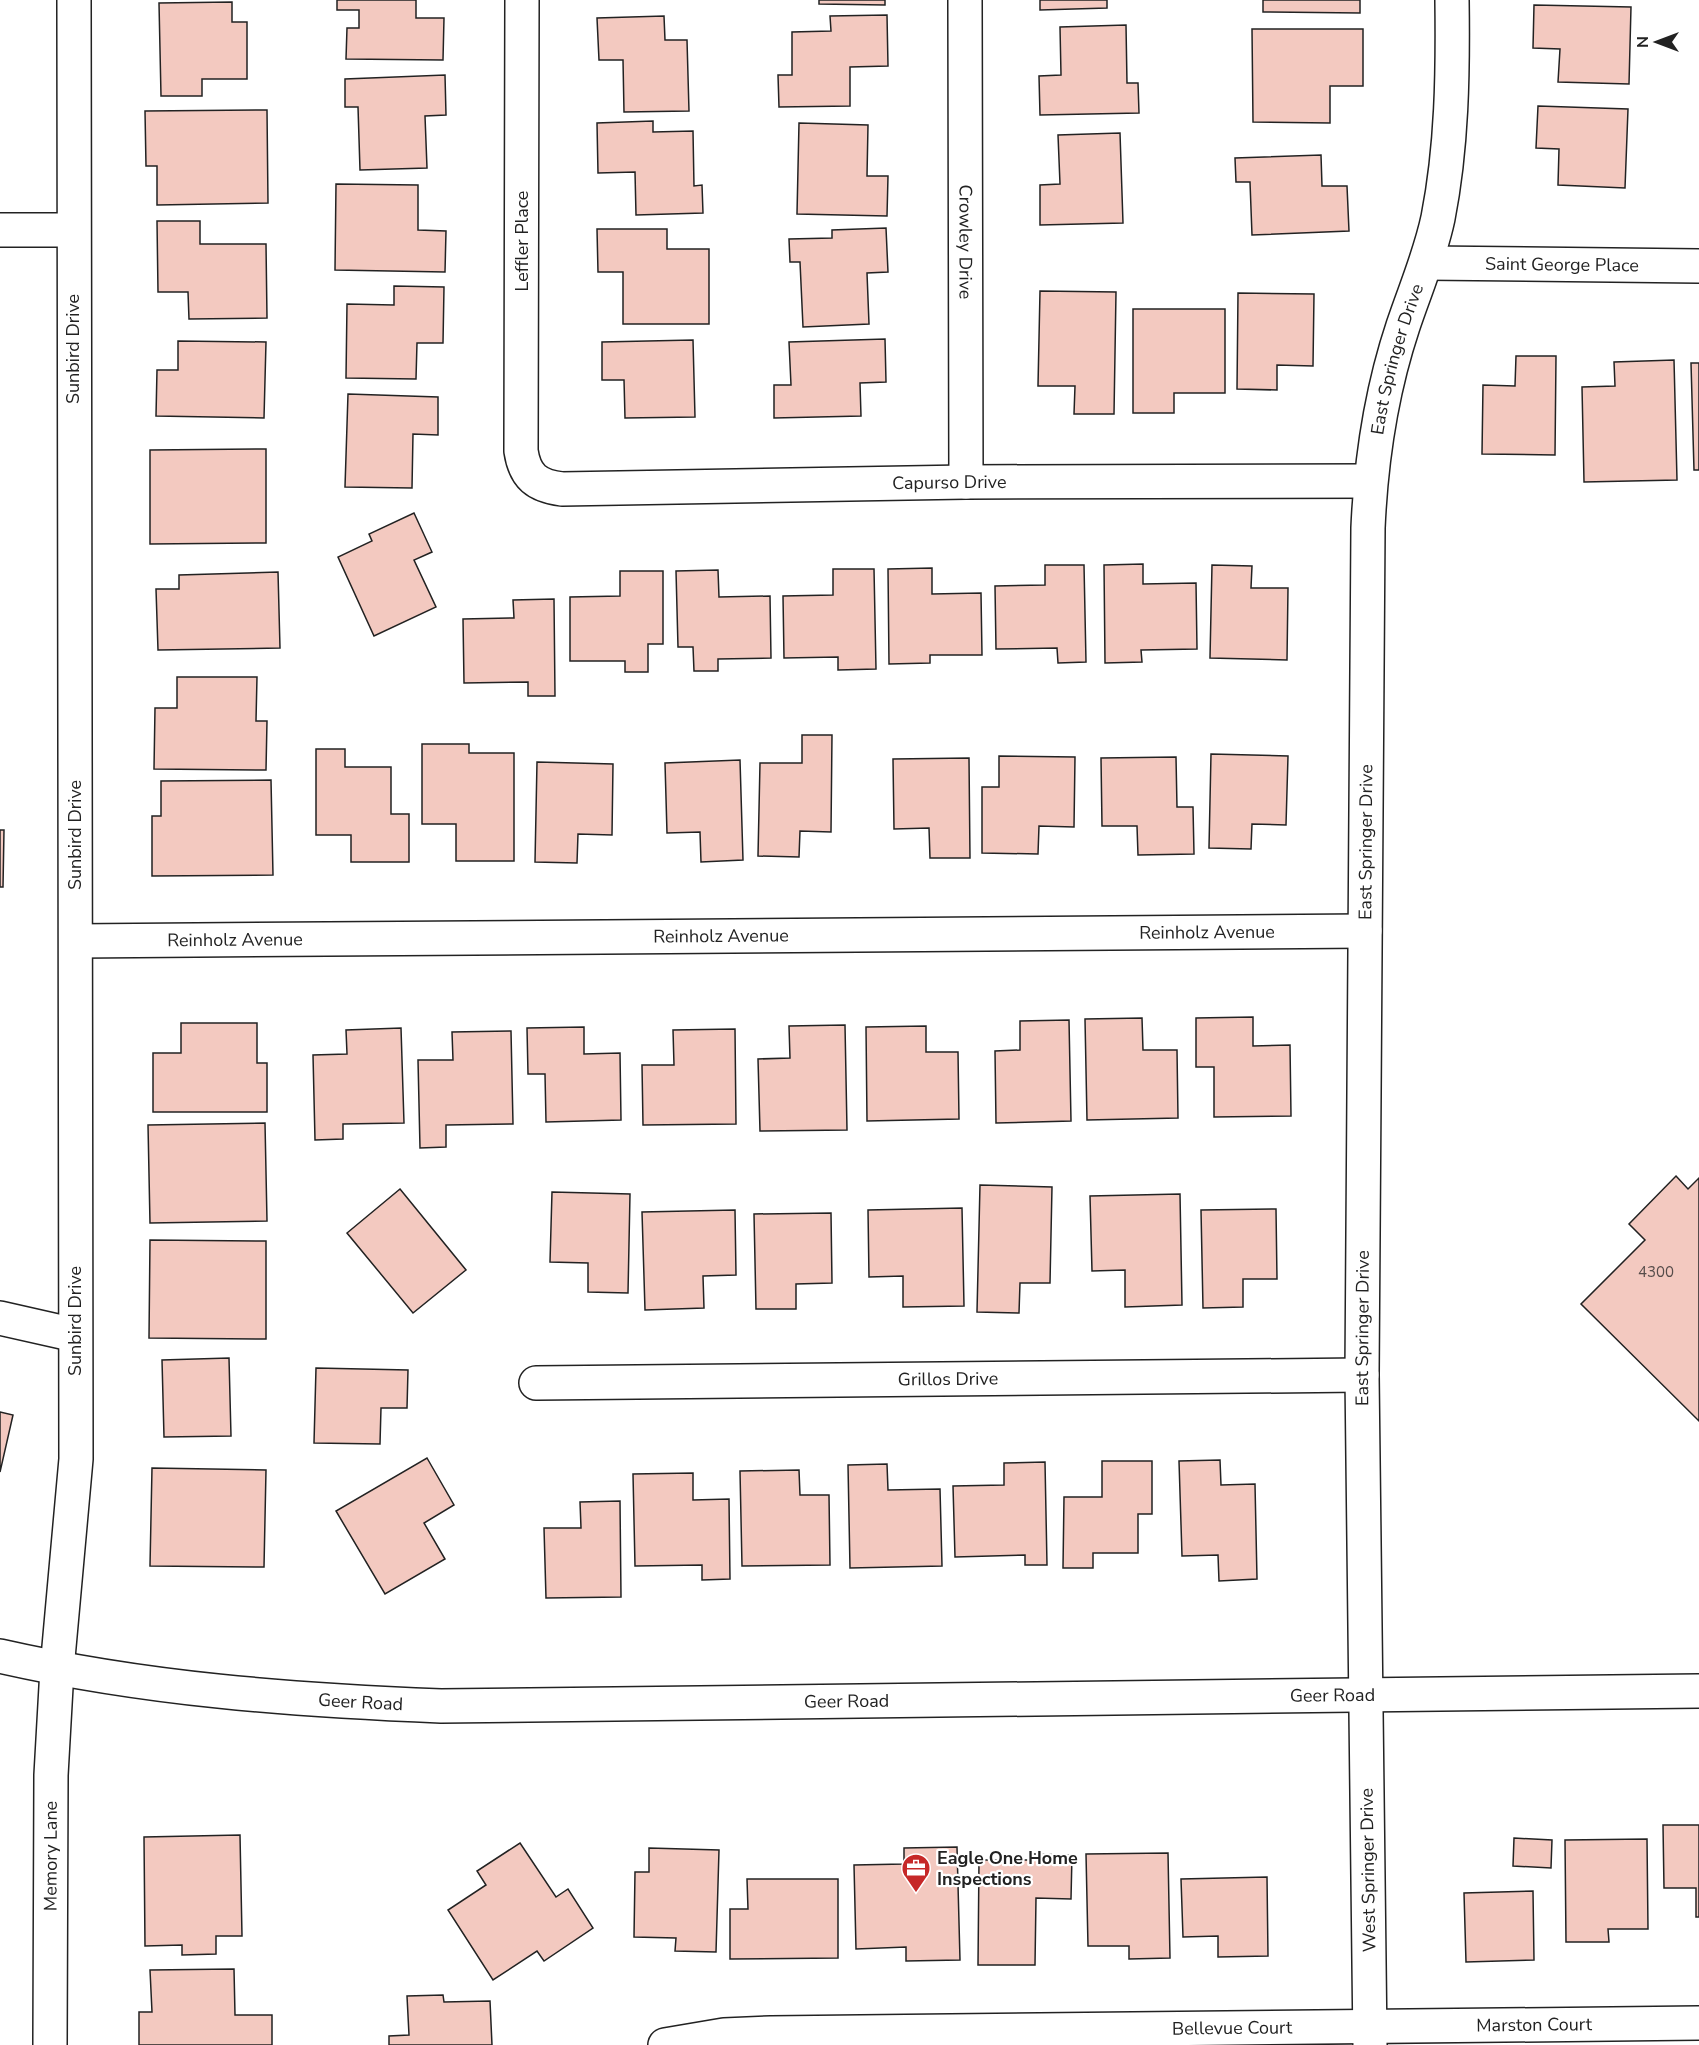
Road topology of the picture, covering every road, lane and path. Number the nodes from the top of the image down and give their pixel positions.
1 (74, 0) edge
2 (522, 0) edge
3 (965, 0) edge
4 (1452, 0) edge
5 (0, 230) edge
6 (72, 230) junction
7 (1426, 263) junction
8 (1699, 266) edge
9 (532, 479) joint
10 (1370, 481) junction
11 (966, 482) junction
12 (1365, 930) junction
13 (76, 941) junction
14 (0, 1318) edge
15 (75, 1335) junction
16 (1362, 1375) junction
17 (536, 1383) dead end
18 (0, 1656) edge
19 (57, 1669) junction
20 (1699, 1690) edge
21 (1365, 1695) junction
22 (1699, 2023) edge
23 (1370, 2036) edge
24 (50, 2045) edge
25 (665, 2045) edge

1 - 6 street, Sunbird Drive
2 - 9 street, Leffler Place
3 - 11 street, Crowley Drive
4 - 7 street, East Springer Drive
5 - 6 street
6 - 13 street, Sunbird Drive
7 - 8 street, Saint George Place
7 - 10 street, East Springer Drive
9 - 11 street, Capurso Drive
10 - 11 street, Capurso Drive
10 - 12 street, East Springer Drive
12 - 13 street, Reinholz Avenue
12 - 16 street, East Springer Drive
13 - 15 street, Sunbird Drive
14 - 15 street
15 - 19 street, Sunbird Drive
16 - 17 street, Grillos Drive
16 - 21 street, East Springer Drive
18 - 19 street, Geer Road
19 - 21 street, Geer Road
19 - 24 street, Memory Lane
20 - 21 street, Geer Road
21 - 23 street, West Springer Drive
22 - 23 street, Marston Court
23 - 25 street, Bellevue Court

